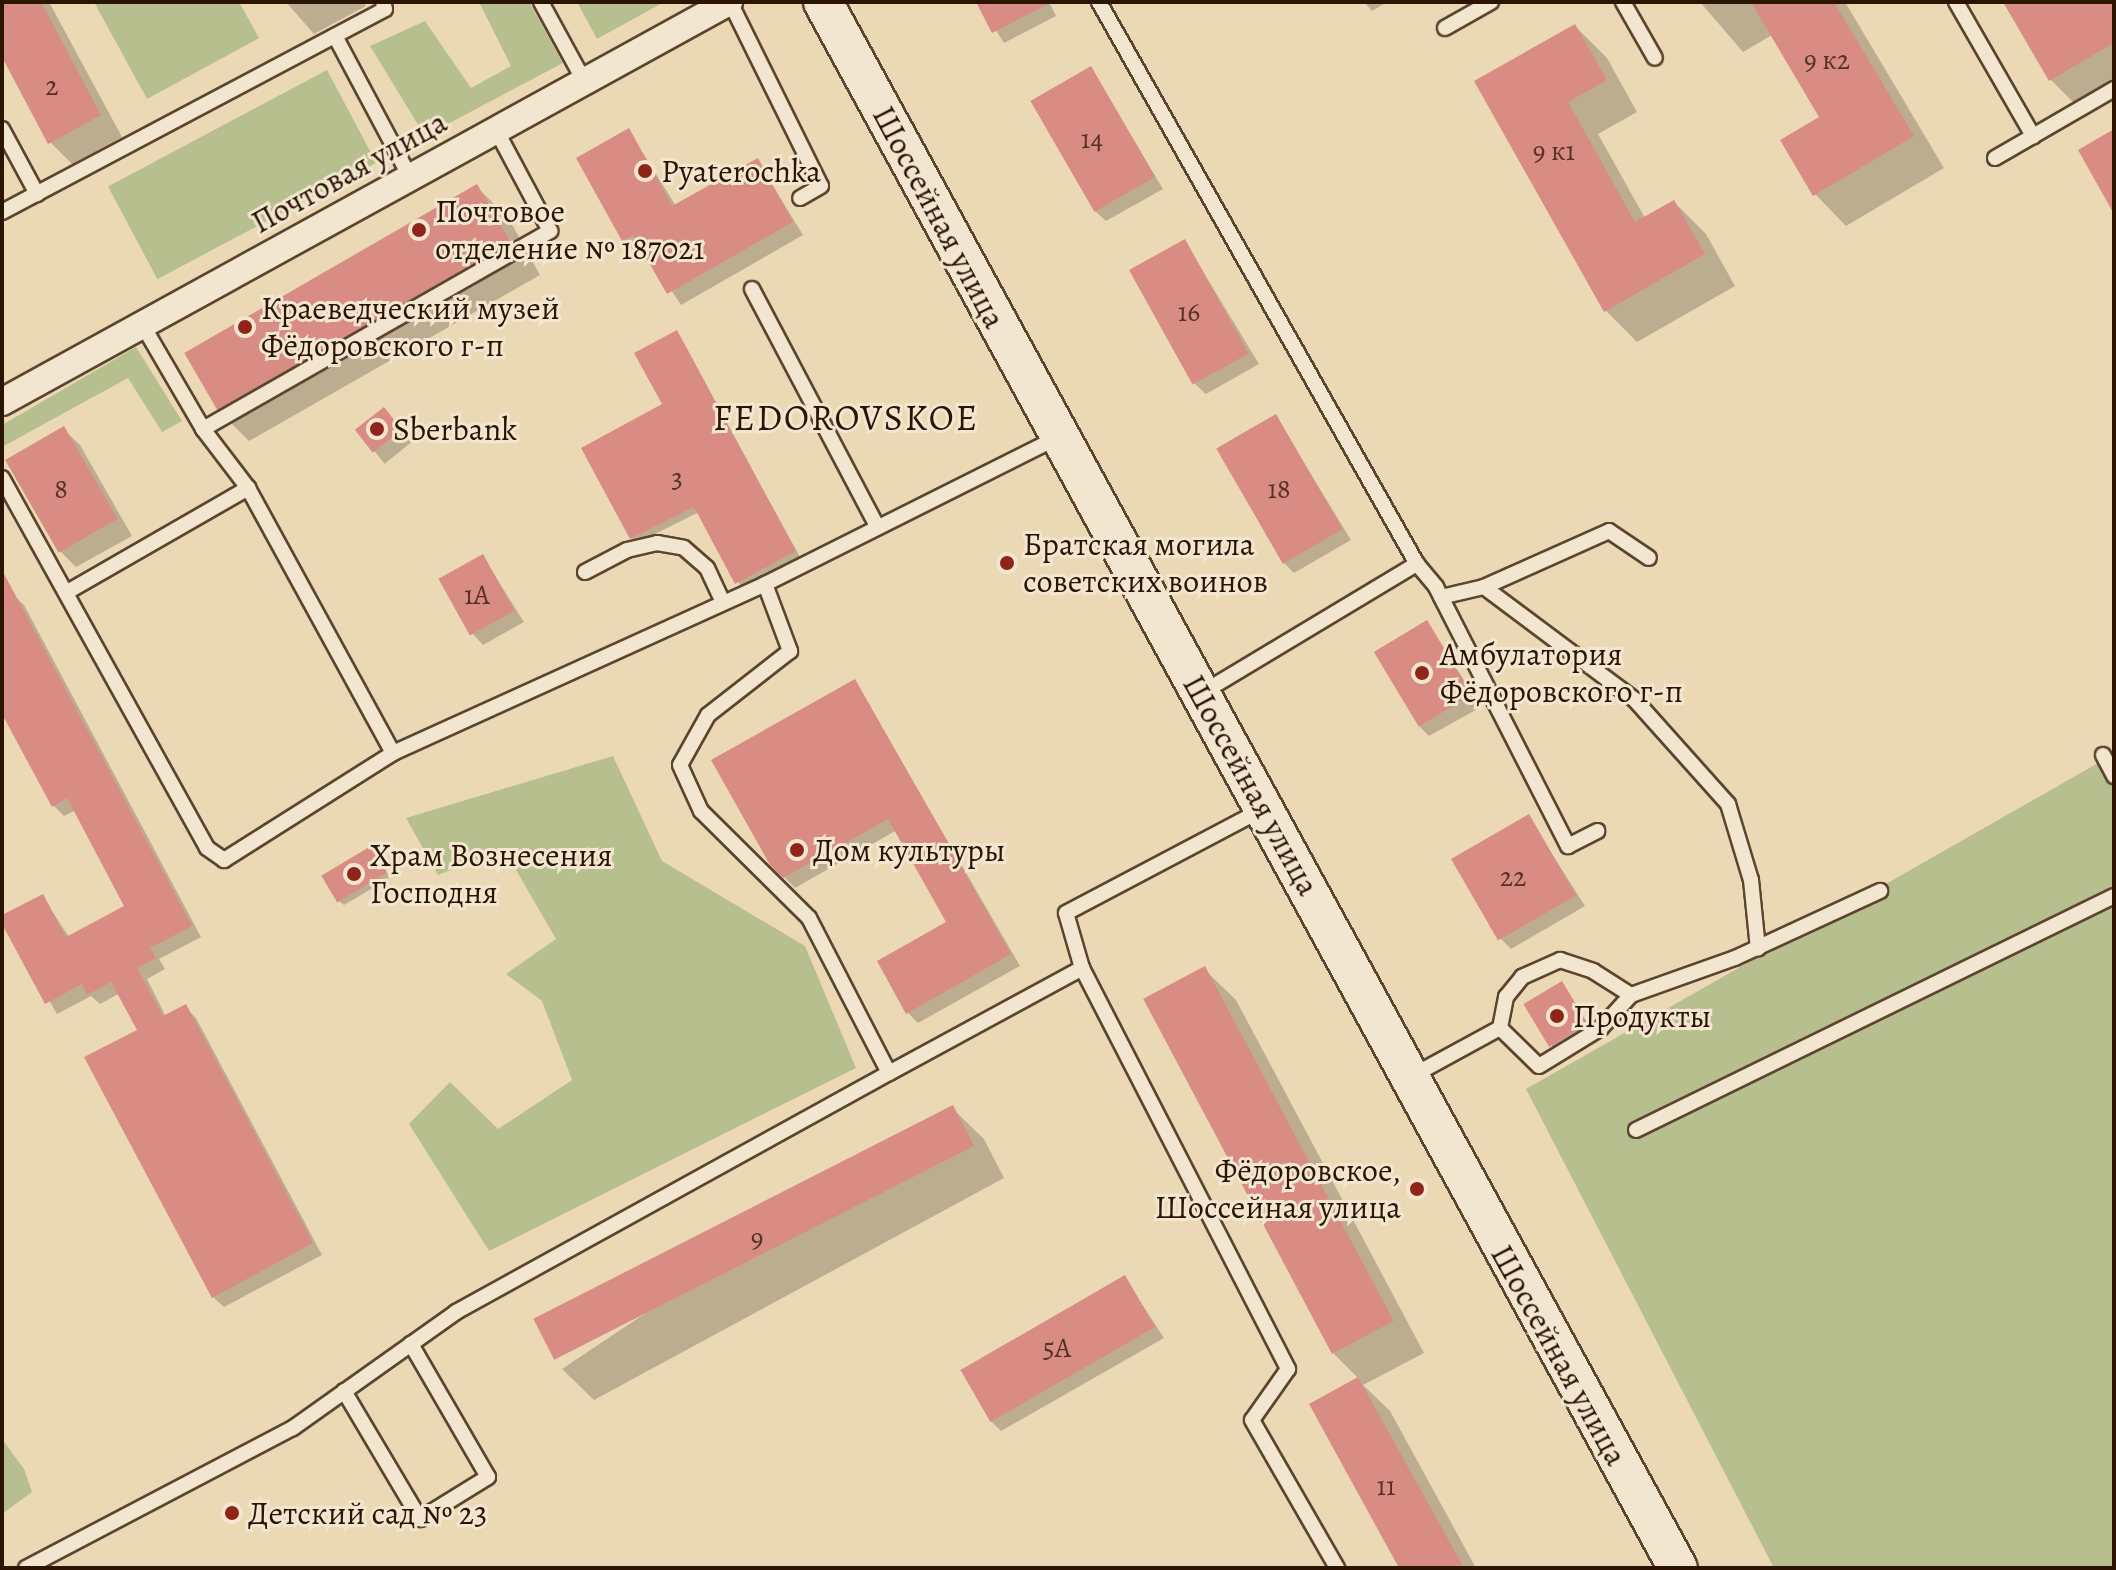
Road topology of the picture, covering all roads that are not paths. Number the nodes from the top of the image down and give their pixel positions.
1 (383, 2) edge
2 (541, 2) edge
3 (730, 2) edge
4 (823, 2) edge
5 (1099, 2) edge
6 (1491, 2) edge
7 (1623, 2) edge
8 (1956, 2) edge
9 (1445, 28) dead end
10 (335, 36) junction
11 (1655, 58) dead end
12 (584, 81) junction
13 (2114, 89) edge
14 (2, 129) edge
15 (496, 130) junction
16 (2033, 136) junction
17 (1995, 158) dead end
18 (410, 177) junction
19 (37, 194) junction
20 (800, 198) dead end
21 (2, 212) edge
22 (752, 289) dead end
23 (142, 324) junction
24 (2, 402) edge
25 (203, 429) junction
26 (1058, 437) junction
27 (2, 478) edge
28 (248, 488) junction
29 (877, 526) junction
30 (1649, 558) dead end
31 (1417, 564) junction
32 (585, 572) dead end
33 (765, 584) junction
34 (1484, 587) junction
35 (69, 591) junction
36 (1441, 597) junction
37 (723, 602) junction
38 (1202, 693) junction
39 (393, 753) junction
40 (2103, 755) dead end
41 (2114, 776) edge
42 (1265, 808) junction
43 (1597, 831) dead end
44 (1880, 891) dead end
45 (2114, 896) edge
46 (1758, 949) junction
47 (1082, 968) junction
48 (1631, 995) junction
49 (1500, 1028) junction
50 (889, 1073) junction
51 (1408, 1078) junction
52 (1636, 1130) dead end
53 (411, 1344) junction
54 (344, 1391) junction
55 (26, 1568) edge
56 (1337, 1568) edge
57 (1678, 1568) edge

1 - 10 lane
2 - 12 lane
3 - 12 street, Почтовая улица
3 - 20 lane
4 - 26 main road, Шоссейная улица
5 - 31 lane
6 - 9 lane
7 - 11 lane
8 - 16 lane
10 - 18 lane
10 - 19 lane
12 - 15 street, Почтовая улица
13 - 16 lane
14 - 19 lane
15 - 18 street, Почтовая улица
15 - 25 lane
16 - 17 lane
18 - 23 street, Почтовая улица
19 - 21 lane
22 - 29 lane
23 - 24 street, Почтовая улица
23 - 25 lane
25 - 28 lane
26 - 29 lane
26 - 38 main road, Шоссейная улица
27 - 35 lane
28 - 35 lane
28 - 39 lane
29 - 33 lane
30 - 34 lane
31 - 36 lane
31 - 38 lane
32 - 37 lane
33 - 37 lane
33 - 50 lane
34 - 36 lane
34 - 46 lane
35 - 39 lane
36 - 43 lane
37 - 39 lane
38 - 42 main road, Шоссейная улица
40 - 41 lane
42 - 47 lane
42 - 51 main road, Шоссейная улица
44 - 46 lane
45 - 52 lane
46 - 48 lane
47 - 50 lane
47 - 56 lane
48 - 49 lane
48 - 49 lane
49 - 51 lane
50 - 53 lane
51 - 57 main road, Шоссейная улица
53 - 54 lane
53 - 54 lane
54 - 55 lane

